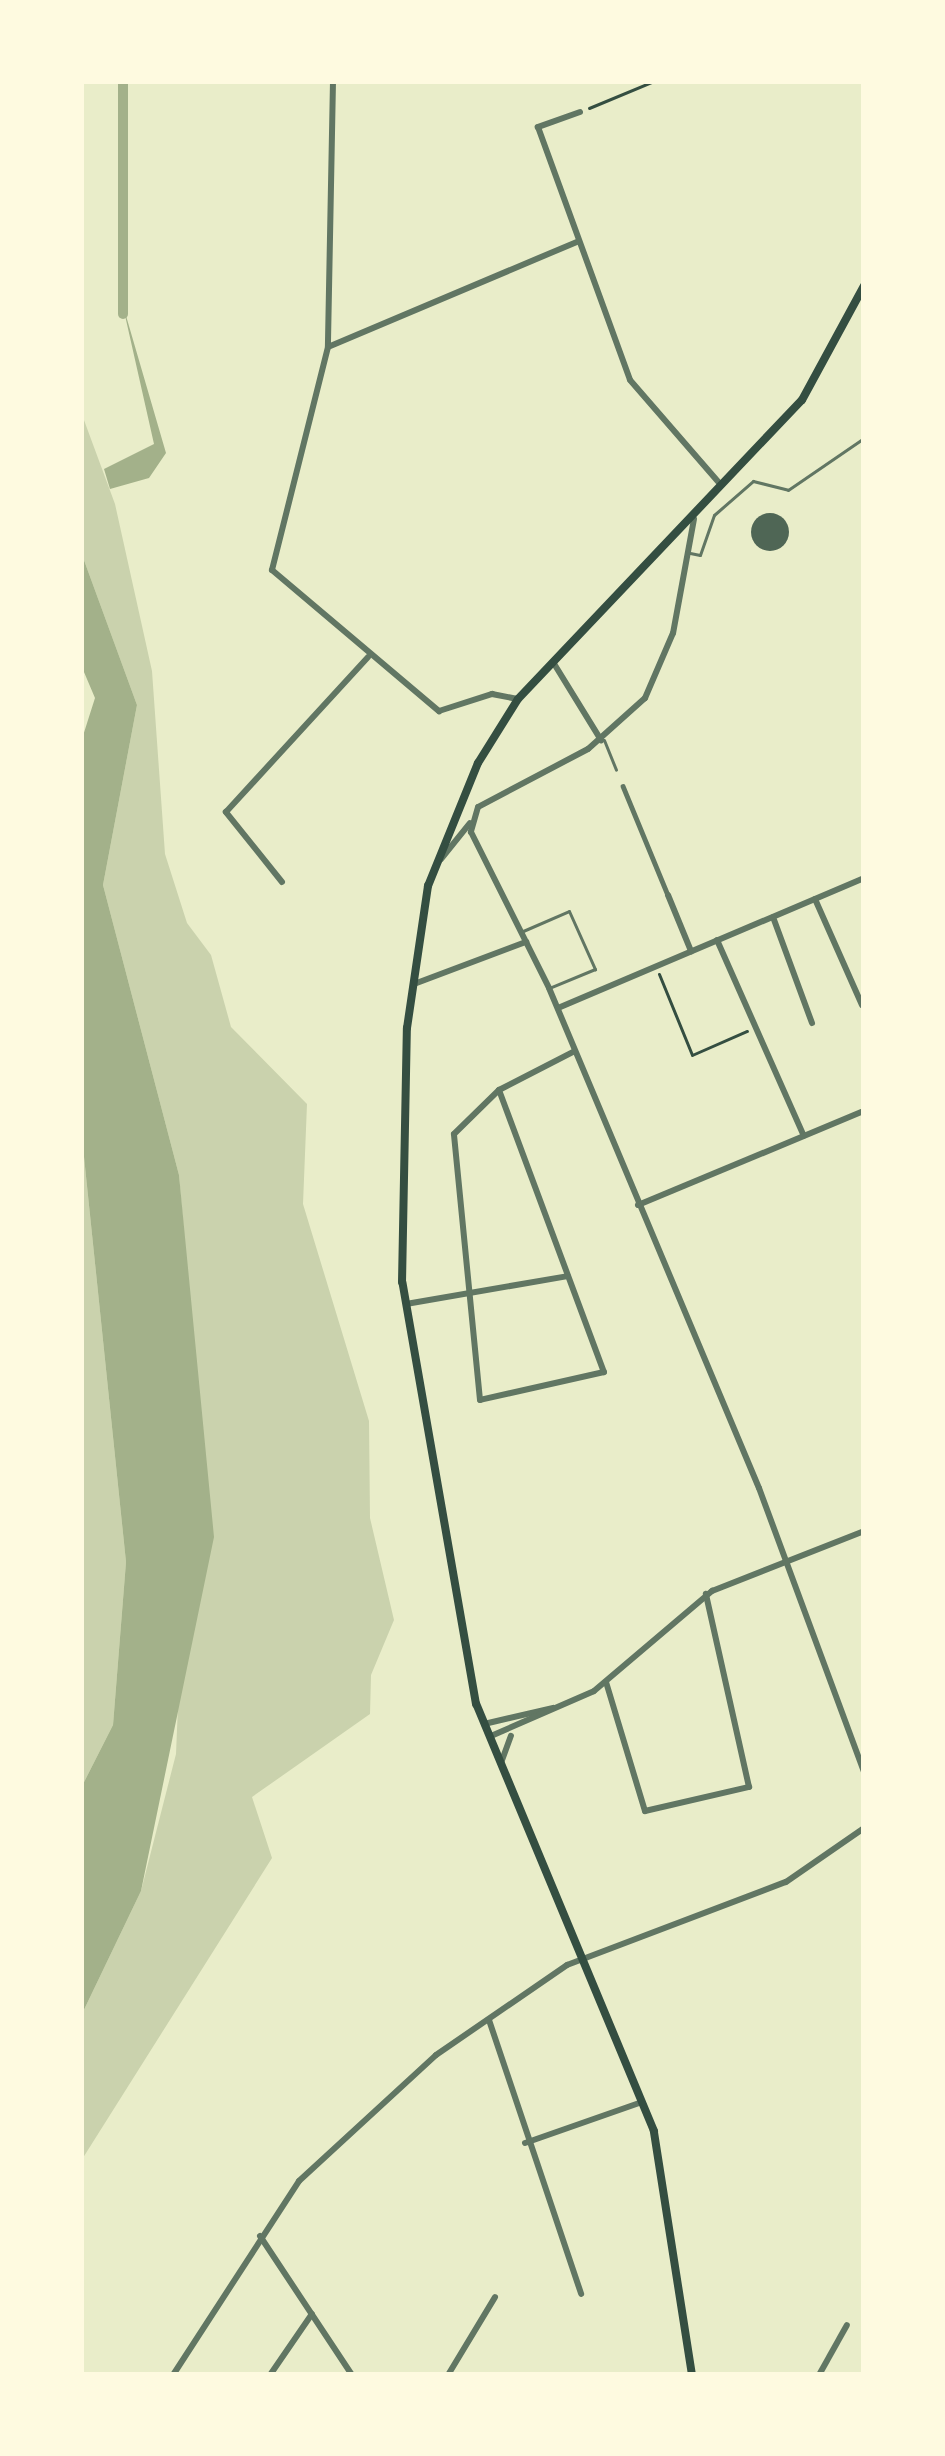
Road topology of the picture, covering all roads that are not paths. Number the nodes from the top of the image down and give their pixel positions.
1 (333, 81) edge
2 (580, 112) road end
3 (579, 241) junction
4 (864, 286) edge
5 (328, 347) junction
6 (864, 438) edge
7 (723, 487) junction
8 (694, 518) junction
9 (690, 553) junction
10 (368, 658) junction
11 (554, 662) junction
12 (518, 699) junction
13 (602, 739) junction
14 (616, 770) dead end
15 (623, 786) dead end
16 (470, 823) junction
17 (435, 867) junction
18 (282, 882) dead end
19 (863, 882) edge
20 (668, 895) joint
21 (814, 899) junction
22 (773, 917) junction
23 (521, 932) junction
24 (717, 940) junction
25 (526, 942) junction
26 (692, 951) junction
27 (411, 985) junction
28 (549, 988) junction
29 (862, 1005) edge
30 (557, 1009) junction
31 (812, 1023) dead end
32 (574, 1051) junction
33 (499, 1090) junction
34 (864, 1111) edge
35 (804, 1136) junction
36 (638, 1205) junction
37 (568, 1276) junction
38 (468, 1294) junction
39 (406, 1304) junction
40 (864, 1531) edge
41 (778, 1561) junction
42 (706, 1594) junction
43 (606, 1682) junction
44 (568, 1705) junction
45 (484, 1728) junction
46 (518, 1729) junction
47 (500, 1769) junction
48 (864, 1772) edge
49 (864, 1828) edge
50 (581, 1959) junction
51 (489, 2019) junction
52 (642, 2102) junction
53 (525, 2143) junction
54 (260, 2236) junction
55 (581, 2294) dead end
56 (496, 2296) dead end
57 (312, 2314) junction
58 (847, 2325) dead end
59 (173, 2375) edge
60 (270, 2375) edge
61 (352, 2375) edge
62 (448, 2375) edge
63 (692, 2375) edge
64 (819, 2375) edge

1 - 5 street
2 - 3 street
3 - 5 street
3 - 7 street
4 - 7 main road
5 - 10 street
6 - 9 lane
7 - 8 main road
8 - 9 street
8 - 11 main road
9 - 13 street
10 - 12 street
10 - 18 street
11 - 12 main road
11 - 13 street
12 - 17 main road
13 - 14 lane
13 - 16 street
15 - 20 street
16 - 17 street
16 - 23 street
17 - 27 main road
19 - 21 street
20 - 26 street
21 - 22 street
21 - 29 street
22 - 24 street
22 - 31 street
23 - 25 street
23 - 28 lane
24 - 26 street
24 - 35 street
25 - 27 street
25 - 28 street
26 - 30 street
27 - 39 main road
28 - 30 street
30 - 32 street
32 - 33 street
32 - 36 street
33 - 37 street
33 - 38 street
34 - 35 street
35 - 36 street
36 - 41 street
37 - 38 street
37 - 38 street
38 - 39 street
39 - 45 main road
40 - 41 street
41 - 42 street
41 - 48 street
42 - 43 street
42 - 43 street
43 - 44 street
44 - 45 street
44 - 46 street
45 - 46 street
45 - 47 main road
46 - 47 street
47 - 50 main road
49 - 50 street
50 - 51 street
50 - 52 main road
51 - 53 street
51 - 54 street
52 - 53 street
52 - 63 main road
53 - 55 street
54 - 57 street
54 - 59 street
56 - 62 street
57 - 60 street
57 - 61 street
58 - 64 street

